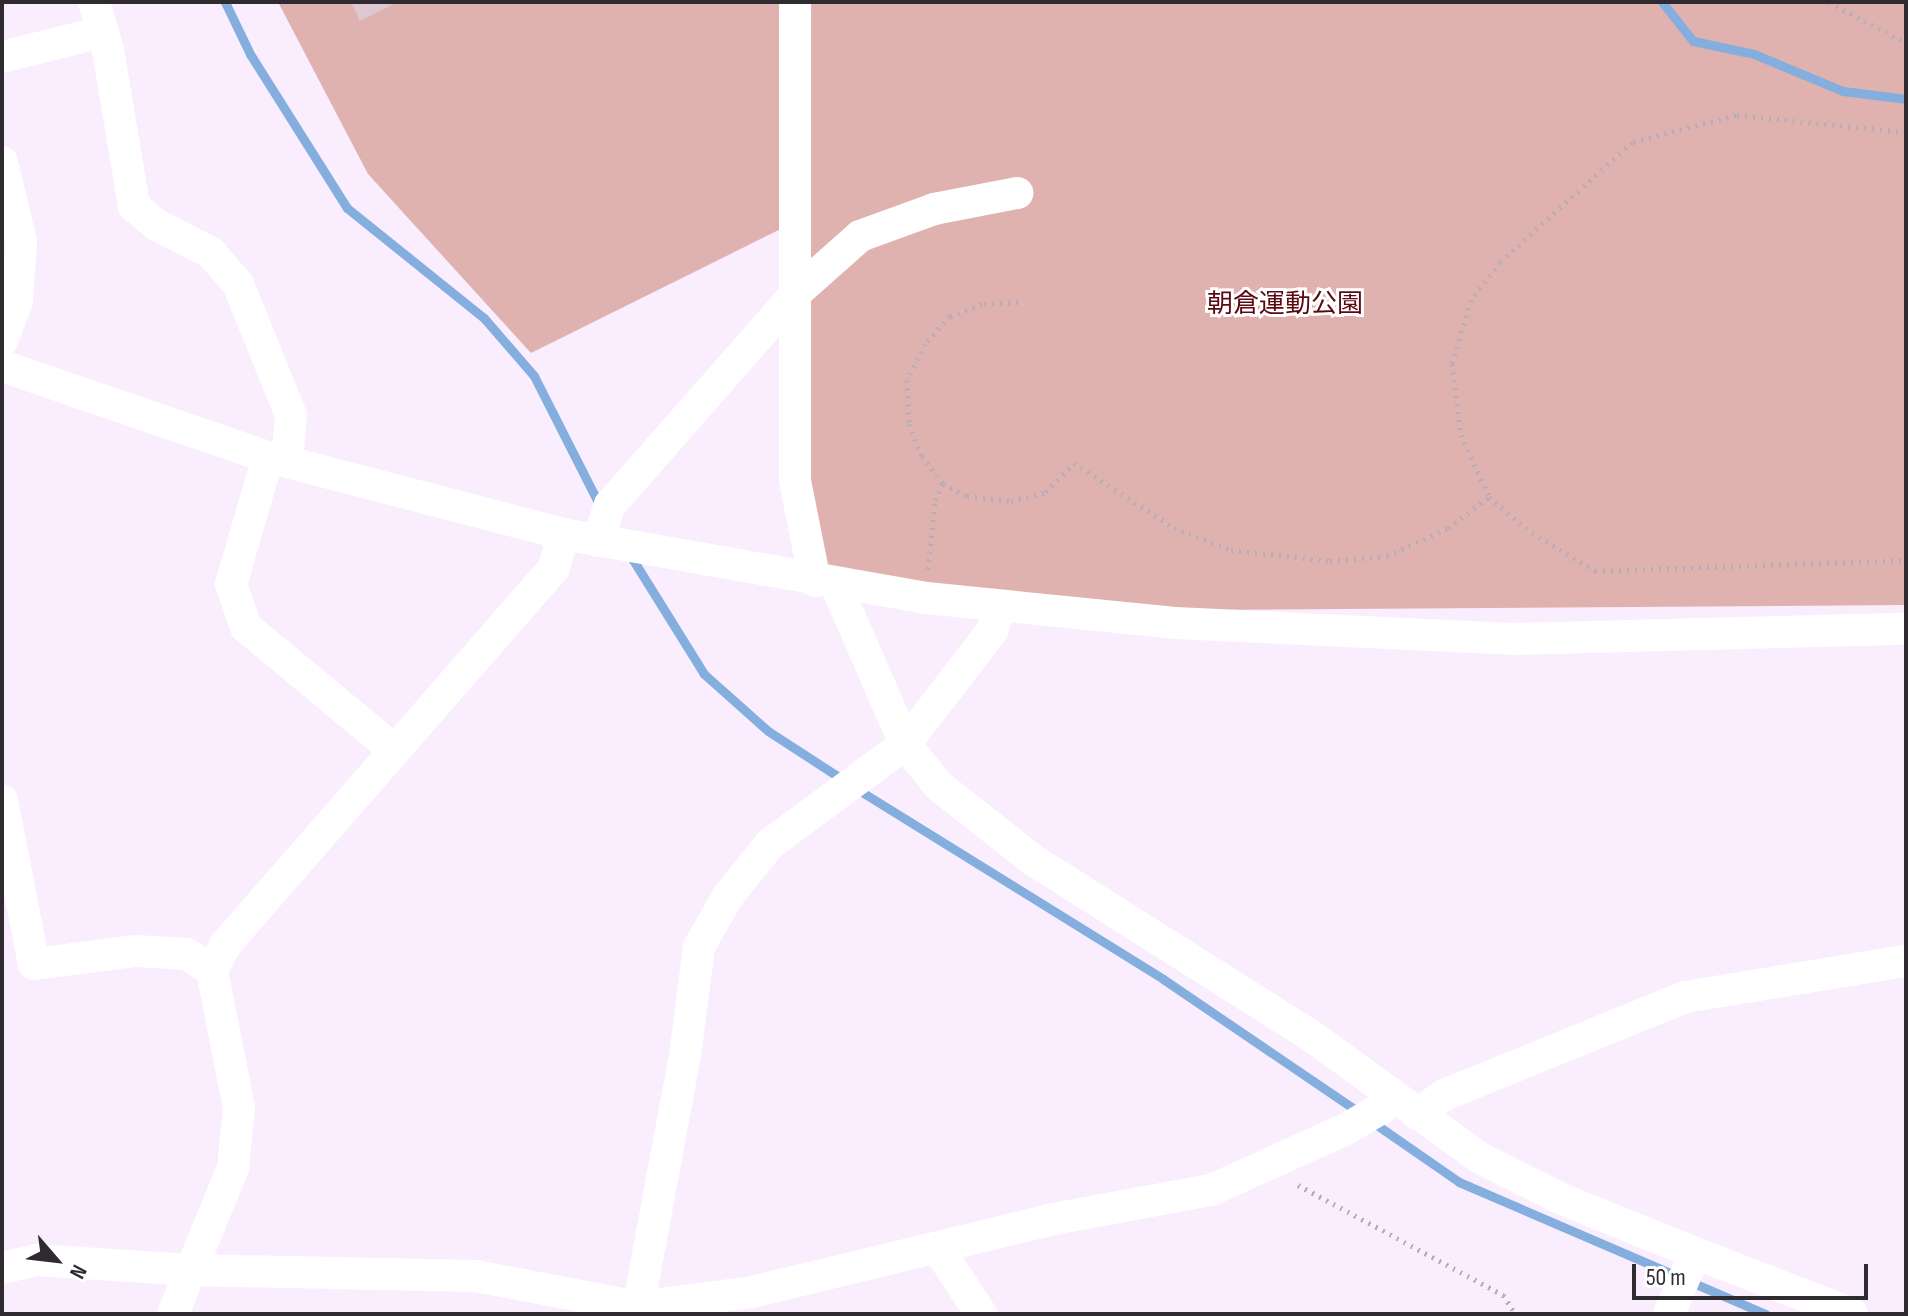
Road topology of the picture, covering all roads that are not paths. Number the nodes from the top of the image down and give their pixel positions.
1 (795, 2) edge
2 (98, 17) edge
3 (2, 57) edge
4 (2, 162) edge
5 (1017, 193) dead end
6 (797, 292) junction
7 (2, 341) edge
8 (2, 366) edge
9 (278, 459) junction
10 (563, 534) junction
11 (598, 541) junction
12 (826, 583) junction
13 (999, 608) junction
14 (1906, 629) edge
15 (905, 744) junction
16 (394, 750) junction
17 (2, 800) edge
18 (1906, 961) edge
19 (212, 971) junction
20 (1386, 1101) junction
21 (1417, 1114) junction
22 (939, 1250) junction
23 (1693, 1259) junction
24 (2, 1268) edge
25 (189, 1270) junction
26 (1673, 1307) edge
27 (638, 1310) edge
28 (173, 1314) edge
29 (981, 1314) edge
30 (1852, 1314) edge

1 - 6 street
2 - 3 street
2 - 9 street
4 - 7 street
5 - 6 street
6 - 11 street
6 - 12 street
8 - 9 street
9 - 10 street
9 - 16 street
10 - 11 street
10 - 16 street
11 - 12 street
12 - 13 street
12 - 15 street
13 - 14 street
13 - 15 street
15 - 20 street
15 - 27 street
16 - 19 street
17 - 19 street
18 - 21 street
19 - 25 street
20 - 21 street
20 - 22 street
21 - 23 street
22 - 27 street
22 - 29 street
23 - 26 street
23 - 30 street
24 - 25 street
25 - 27 street
25 - 28 street

